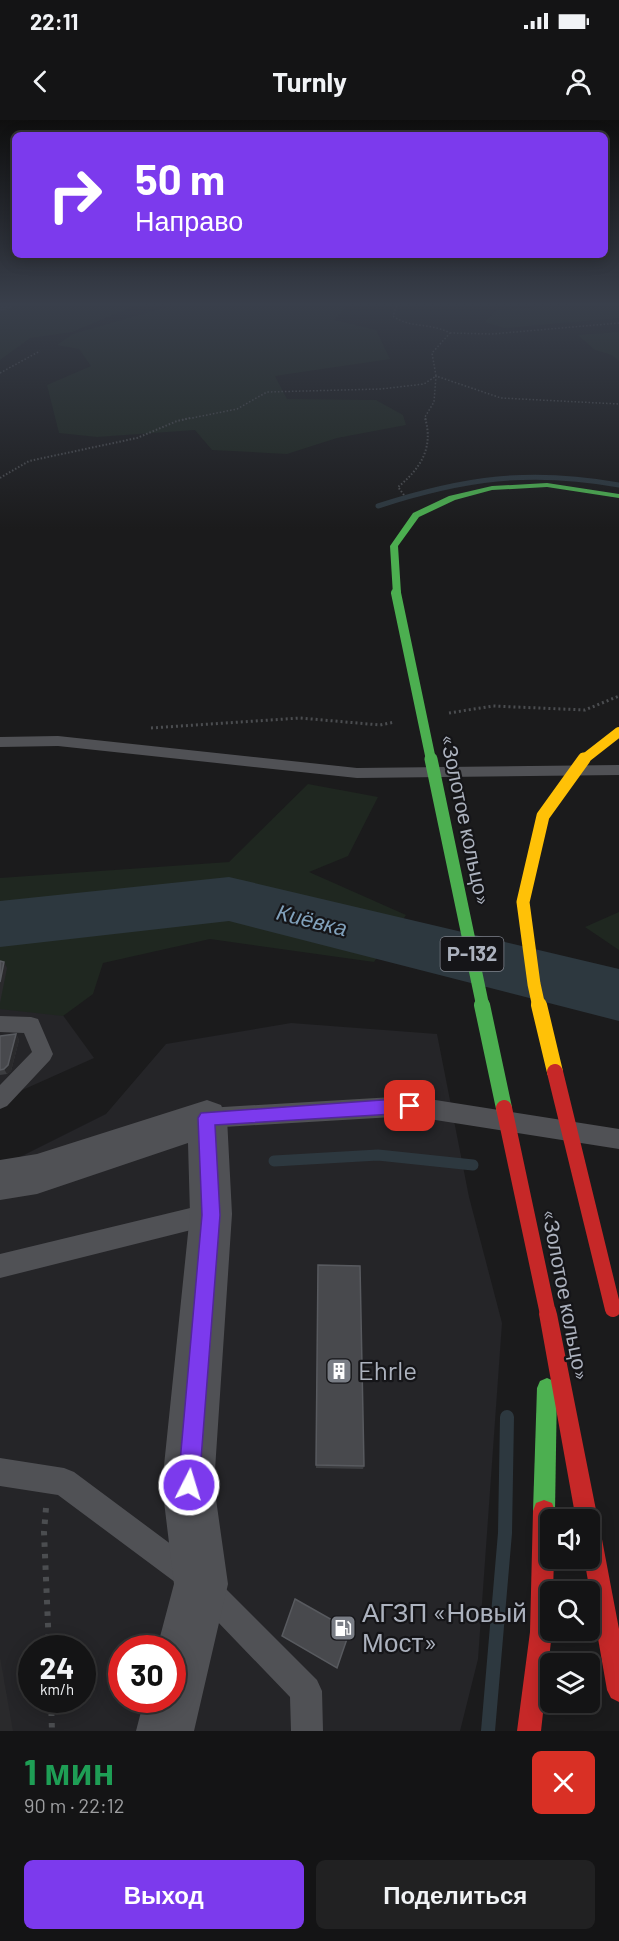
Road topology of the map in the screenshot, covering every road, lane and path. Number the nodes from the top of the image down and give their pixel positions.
1 (431, 379) edge
2 (436, 379) edge
3 (445, 379) edge
4 (619, 404) edge
5 (0, 477) edge
6 (619, 496) edge
7 (407, 500) dead end
8 (619, 696) edge
9 (446, 714) dead end
10 (402, 721) dead end
11 (147, 728) dead end
12 (619, 732) edge
13 (0, 742) edge
14 (619, 770) edge
15 (0, 1024) edge
16 (0, 1099) edge
17 (207, 1118) junction
18 (619, 1139) edge
19 (0, 1180) edge
20 (211, 1215) junction
21 (0, 1266) edge
22 (548, 1314) junction
23 (616, 1317) edge
24 (0, 1472) edge
25 (48, 1479) junction
26 (585, 1509) edge
27 (597, 1569) edge
28 (201, 1584) junction
29 (49, 1635) edge
30 (619, 1690) edge
31 (51, 1713) edge
32 (52, 1731) edge
33 (165, 1731) edge
34 (307, 1731) edge
35 (529, 1731) edge

1 - 5 path
2 - 7 path
3 - 4 path
6 - 22 main road, «Золотое кольцо» / Р-132, bridge
8 - 9 path
10 - 11 path
12 - 23 main road, «Золотое кольцо» / Р-132, bridge
13 - 14 lane
15 - 16 lane
17 - 18 lane
17 - 19 street
17 - 20 street
20 - 21 lane
20 - 28 street
22 - 26 main road, «Золотое кольцо» / Р-132
22 - 35 main road
24 - 25 lane
25 - 28 lane
25 - 29 path
27 - 30 main road
28 - 33 street
28 - 34 lane
31 - 32 path

